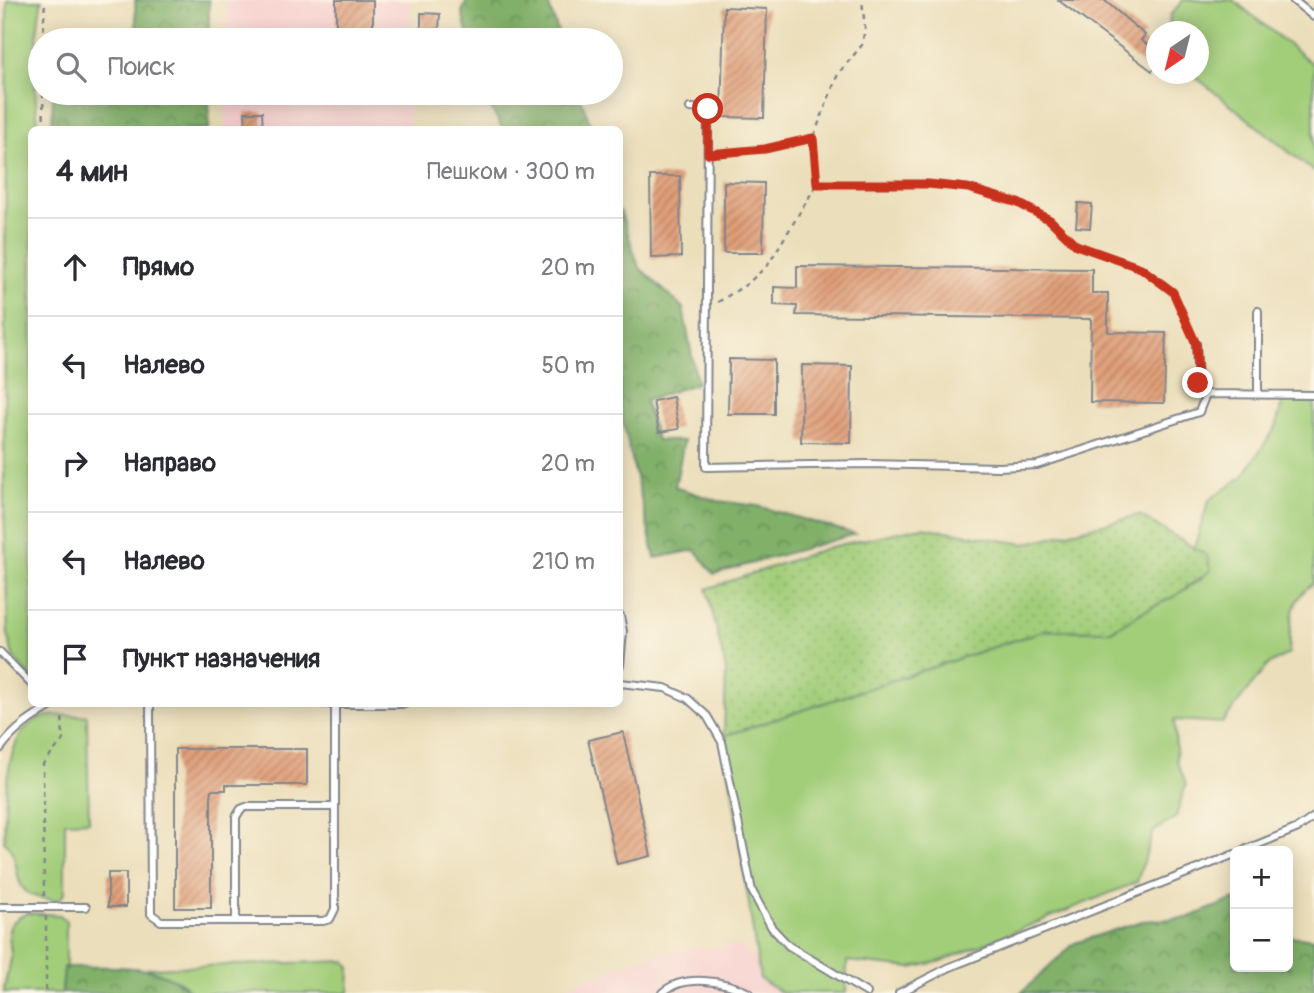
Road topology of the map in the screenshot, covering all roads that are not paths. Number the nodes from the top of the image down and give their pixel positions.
1 (1293, 0) edge
2 (1314, 17) edge
3 (690, 108) dead end
4 (1258, 311) dead end
5 (1196, 344) road end
6 (1258, 393) junction
7 (1206, 394) junction
8 (1314, 395) edge
9 (0, 652) edge
10 (28, 681) edge
11 (623, 683) edge
12 (50, 707) edge
13 (150, 707) edge
14 (335, 707) edge
15 (0, 749) edge
16 (335, 807) junction
17 (1314, 817) edge
18 (1254, 846) edge
19 (1230, 856) edge
20 (0, 907) edge
21 (86, 907) dead end
22 (236, 921) junction
23 (662, 993) edge
24 (749, 993) edge
25 (867, 993) edge
26 (899, 993) edge

1 - 2 lane
3 - 7 lane
4 - 6 lane
5 - 7 lane
6 - 7 lane
6 - 8 lane
9 - 10 lane
11 - 25 lane
12 - 15 lane
13 - 22 lane
14 - 16 lane
16 - 22 lane
16 - 22 lane
17 - 18 lane
19 - 26 lane
20 - 21 lane
23 - 24 lane

